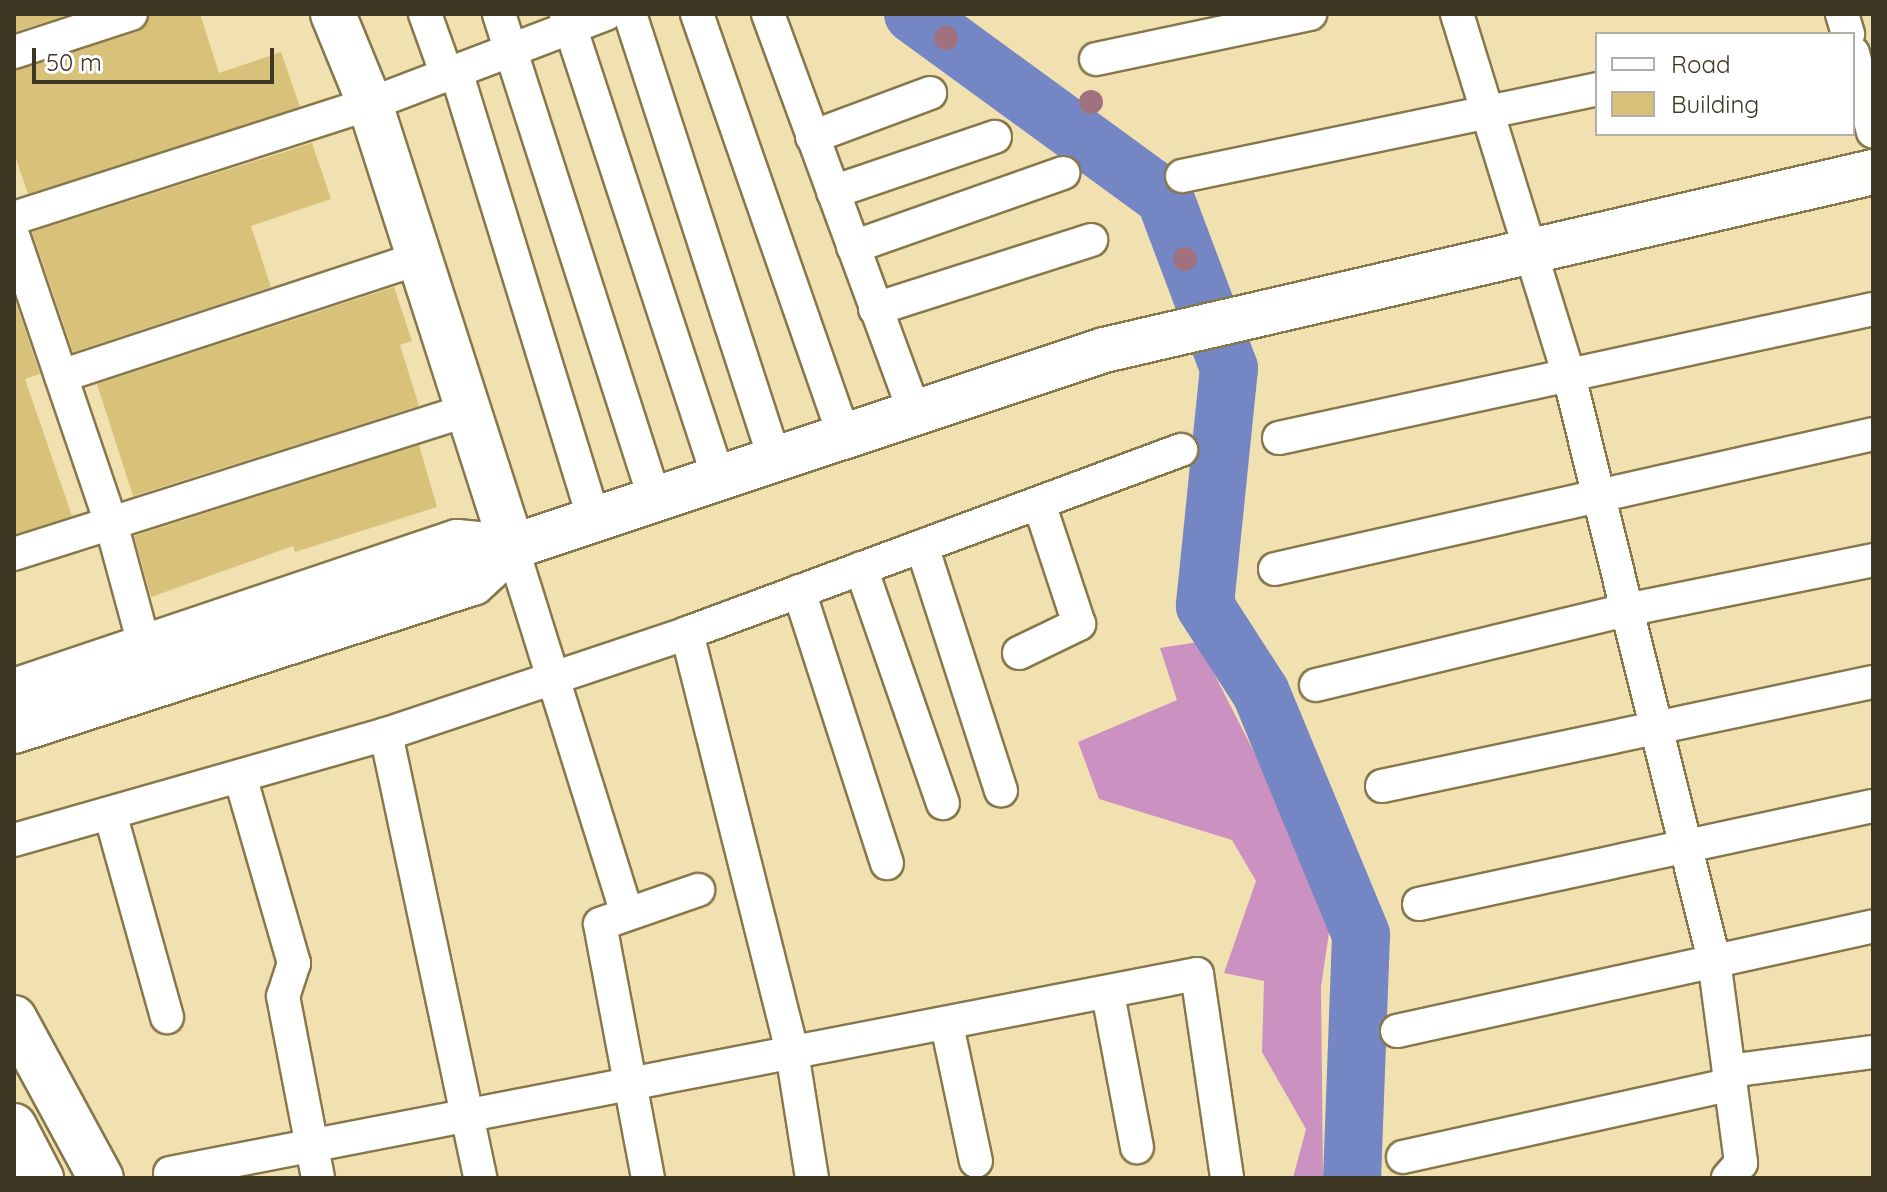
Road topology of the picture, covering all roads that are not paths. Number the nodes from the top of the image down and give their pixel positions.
1 (131, 14) edge
2 (333, 14) edge
3 (425, 14) edge
4 (499, 14) edge
5 (606, 14) edge
6 (630, 14) edge
7 (697, 14) edge
8 (768, 14) edge
9 (1310, 14) edge
10 (1457, 14) edge
11 (569, 20) edge
12 (511, 50) junction
13 (14, 52) edge
14 (1096, 59) dead end
15 (1855, 61) edge
16 (451, 73) junction
17 (1595, 89) edge
18 (930, 93) dead end
19 (370, 104) junction
20 (1491, 112) junction
21 (1873, 132) edge
22 (812, 137) junction
23 (995, 137) dead end
24 (1873, 172) edge
25 (1063, 173) dead end
26 (1182, 176) dead end
27 (833, 192) junction
28 (14, 218) edge
29 (14, 238) edge
30 (1091, 240) dead end
31 (853, 247) junction
32 (1529, 250) junction
33 (420, 258) junction
34 (875, 309) junction
35 (1873, 309) edge
36 (61, 376) junction
37 (1569, 376) junction
38 (465, 411) junction
39 (915, 413) junction
40 (1873, 434) edge
41 (844, 437) junction
42 (1279, 438) dead end
43 (1181, 450) dead end
44 (775, 460) junction
45 (719, 478) junction
46 (1600, 496) junction
47 (655, 500) junction
48 (1039, 503) junction
49 (594, 520) junction
50 (111, 523) junction
51 (922, 546) junction
52 (512, 547) junction
53 (14, 554) edge
54 (1873, 560) edge
55 (861, 568) junction
56 (1275, 569) dead end
57 (799, 591) junction
58 (1626, 610) junction
59 (687, 633) junction
60 (145, 648) junction
61 (1019, 653) dead end
62 (556, 676) junction
63 (1873, 682) edge
64 (1316, 685) dead end
65 (14, 691) edge
66 (1655, 729) junction
67 (14, 731) edge
68 (386, 734) junction
69 (240, 776) junction
70 (1382, 786) dead end
71 (1001, 791) dead end
72 (943, 803) dead end
73 (1873, 806) edge
74 (110, 813) junction
75 (14, 840) edge
76 (1685, 848) junction
77 (887, 863) dead end
78 (698, 890) dead end
79 (1419, 904) dead end
80 (626, 911) junction
81 (1873, 926) edge
82 (1714, 960) junction
83 (1108, 994) junction
84 (167, 1017) dead end
85 (14, 1018) edge
86 (947, 1025) junction
87 (1397, 1031) dead end
88 (792, 1052) junction
89 (1873, 1052) edge
90 (1730, 1078) junction
91 (632, 1084) junction
92 (468, 1111) junction
93 (312, 1143) junction
94 (1137, 1147) dead end
95 (1403, 1157) dead end
96 (976, 1161) dead end
97 (170, 1173) dead end
98 (1739, 1173) edge
99 (101, 1178) edge
100 (318, 1178) edge
101 (480, 1178) edge
102 (648, 1178) edge
103 (812, 1178) edge
104 (1227, 1178) edge

1 - 13 street
2 - 19 street
3 - 16 street
4 - 12 street
5 - 11 street
6 - 44 street
7 - 41 street
8 - 22 street
9 - 14 street
10 - 20 street
11 - 12 street
11 - 45 street
12 - 16 street
12 - 47 street
15 - 21 street
16 - 19 street
16 - 49 street
17 - 20 street
18 - 22 street
19 - 28 street
19 - 33 street
20 - 26 street
20 - 32 street
22 - 27 street
23 - 27 street
24 - 32 street
25 - 31 street
27 - 31 street
29 - 36 street
30 - 34 street
31 - 34 street
32 - 37 street
32 - 39 street
33 - 36 street
33 - 38 street
34 - 39 street
35 - 37 street
36 - 50 street
37 - 42 street
37 - 46 street
38 - 50 street
38 - 52 street
39 - 41 street
40 - 46 street
41 - 44 street
43 - 48 street
44 - 45 street
45 - 47 street
46 - 56 street
46 - 58 street
47 - 49 street
48 - 51 street
48 - 61 street
49 - 52 street
50 - 53 street
50 - 60 street
51 - 55 street
51 - 71 street
52 - 60 street
52 - 62 street
52 - 67 street
54 - 58 street
55 - 57 street
55 - 72 street
57 - 59 street
57 - 77 street
58 - 64 street
58 - 66 street
59 - 62 street
59 - 88 street
60 - 65 street
62 - 68 street
62 - 80 street
63 - 66 street
66 - 70 street
66 - 76 street
68 - 69 street
68 - 92 street
69 - 74 street
69 - 93 street
73 - 76 street
74 - 75 street
74 - 84 street
76 - 79 street
76 - 82 street
78 - 80 street
80 - 91 street
81 - 82 street
82 - 87 street
82 - 90 street
83 - 86 street
83 - 94 street
83 - 104 street
85 - 99 street
86 - 88 street
86 - 96 street
88 - 91 street
88 - 103 street
89 - 90 street
90 - 95 street
90 - 98 street
91 - 92 street
91 - 102 street
92 - 93 street
92 - 101 street
93 - 97 street
93 - 100 street

